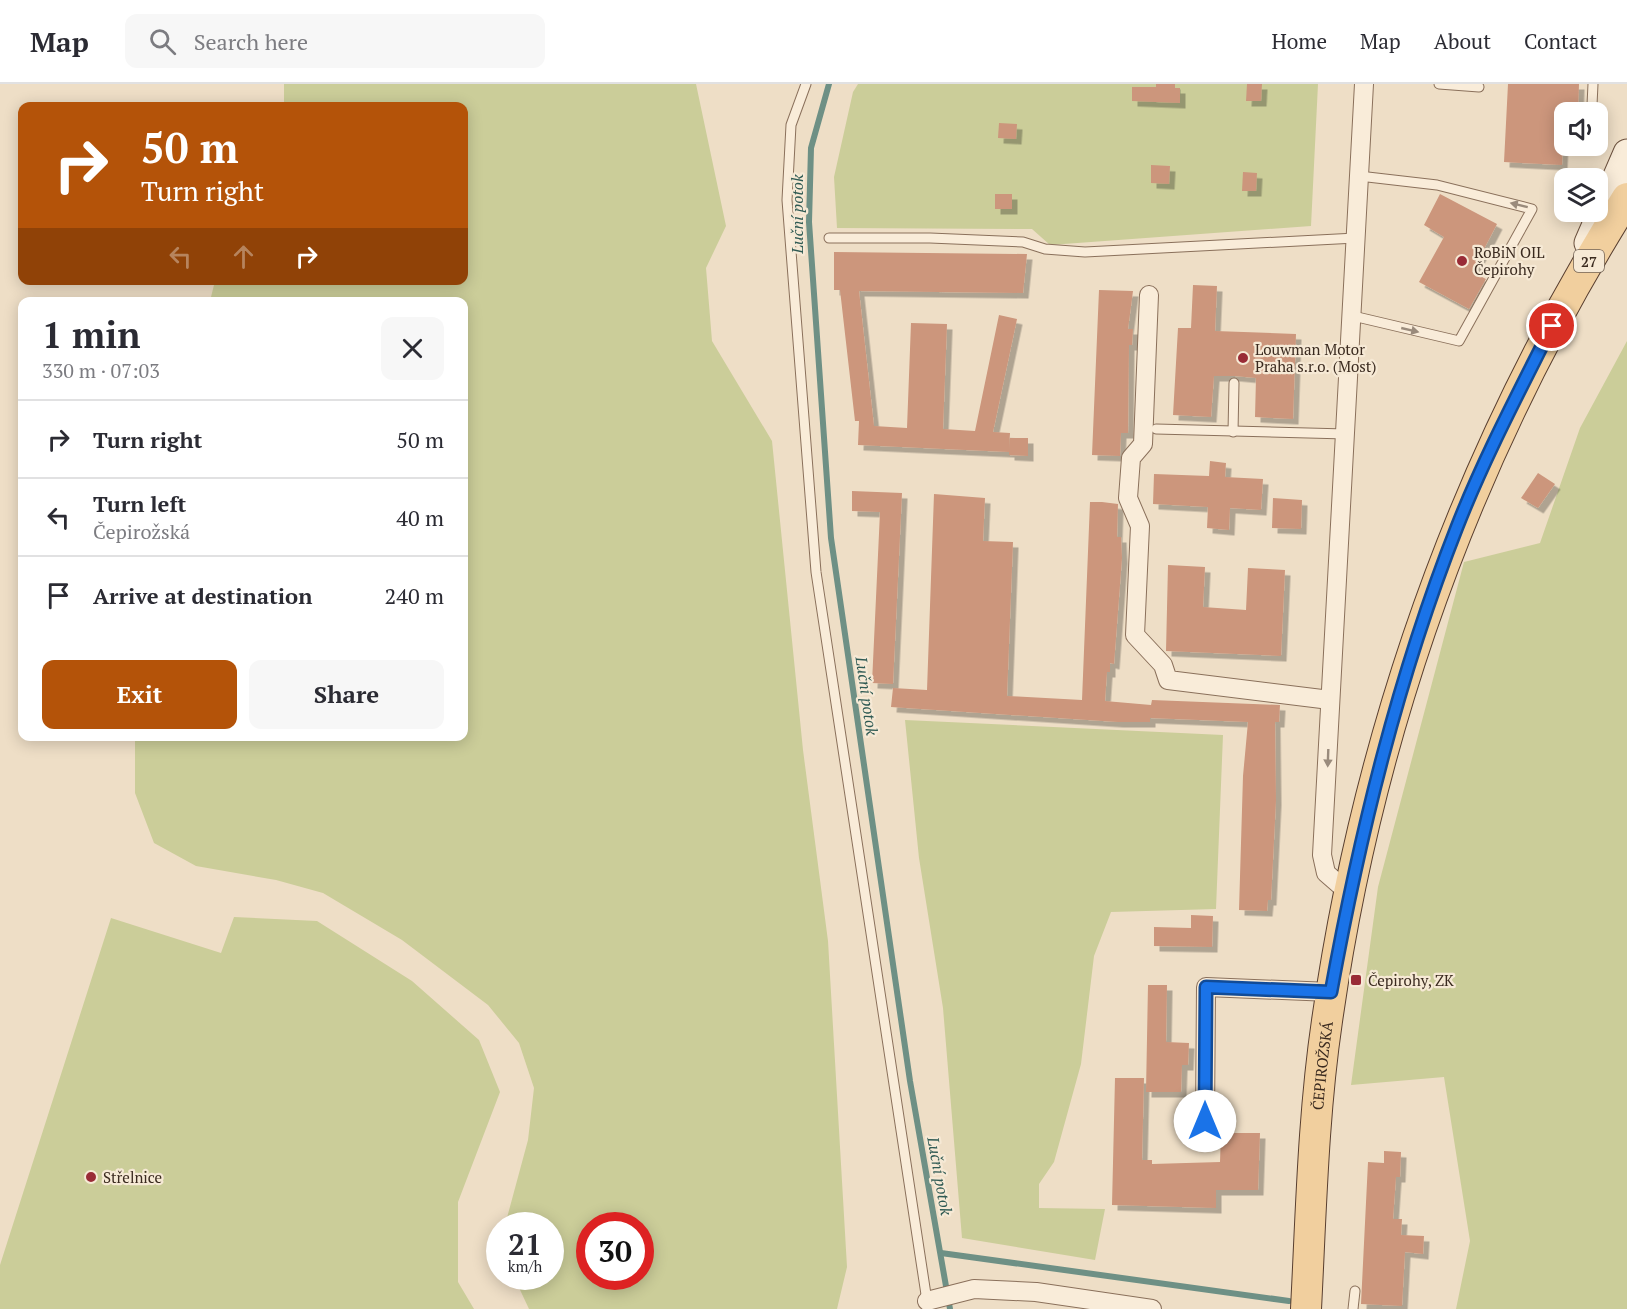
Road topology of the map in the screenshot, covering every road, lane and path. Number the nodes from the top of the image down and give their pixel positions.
1 (806, 84) edge
2 (1364, 84) edge
3 (1439, 84) edge
4 (1593, 84) edge
5 (1479, 87) dead end
6 (1592, 102) edge
7 (1627, 153) edge
8 (1359, 176) junction
9 (1627, 198) edge
10 (829, 238) dead end
11 (1356, 238) junction
12 (1149, 295) dead end
13 (1353, 316) junction
14 (1552, 326) junction
15 (1234, 383) dead end
16 (1156, 429) dead end
17 (1233, 432) junction
18 (1346, 434) junction
19 (1330, 700) junction
20 (1349, 892) junction
21 (1331, 992) junction
22 (1205, 1121) dead end
23 (1355, 1291) dead end
24 (927, 1301) joint
25 (1152, 1309) edge
26 (1306, 1309) edge
27 (1353, 1309) edge

1 - 24 lane
2 - 8 street
3 - 5 lane
4 - 6 lane
7 - 14 street
8 - 11 street
13 -> 8 lane
9 - 14 main road, ČEPIROŽSKÁ / 27
10 - 11 lane
11 - 13 street
12 - 19 street
13 - 18 street
14 - 20 main road, ČEPIROŽSKÁ / 27
15 - 17 lane
16 - 17 lane
17 - 18 lane
18 - 19 street
19 -> 20 street
20 - 21 main road, ČEPIROŽSKÁ / 27
21 - 22 street
21 - 26 main road, ČEPIROŽSKÁ / 27
23 - 27 lane
24 - 25 street

